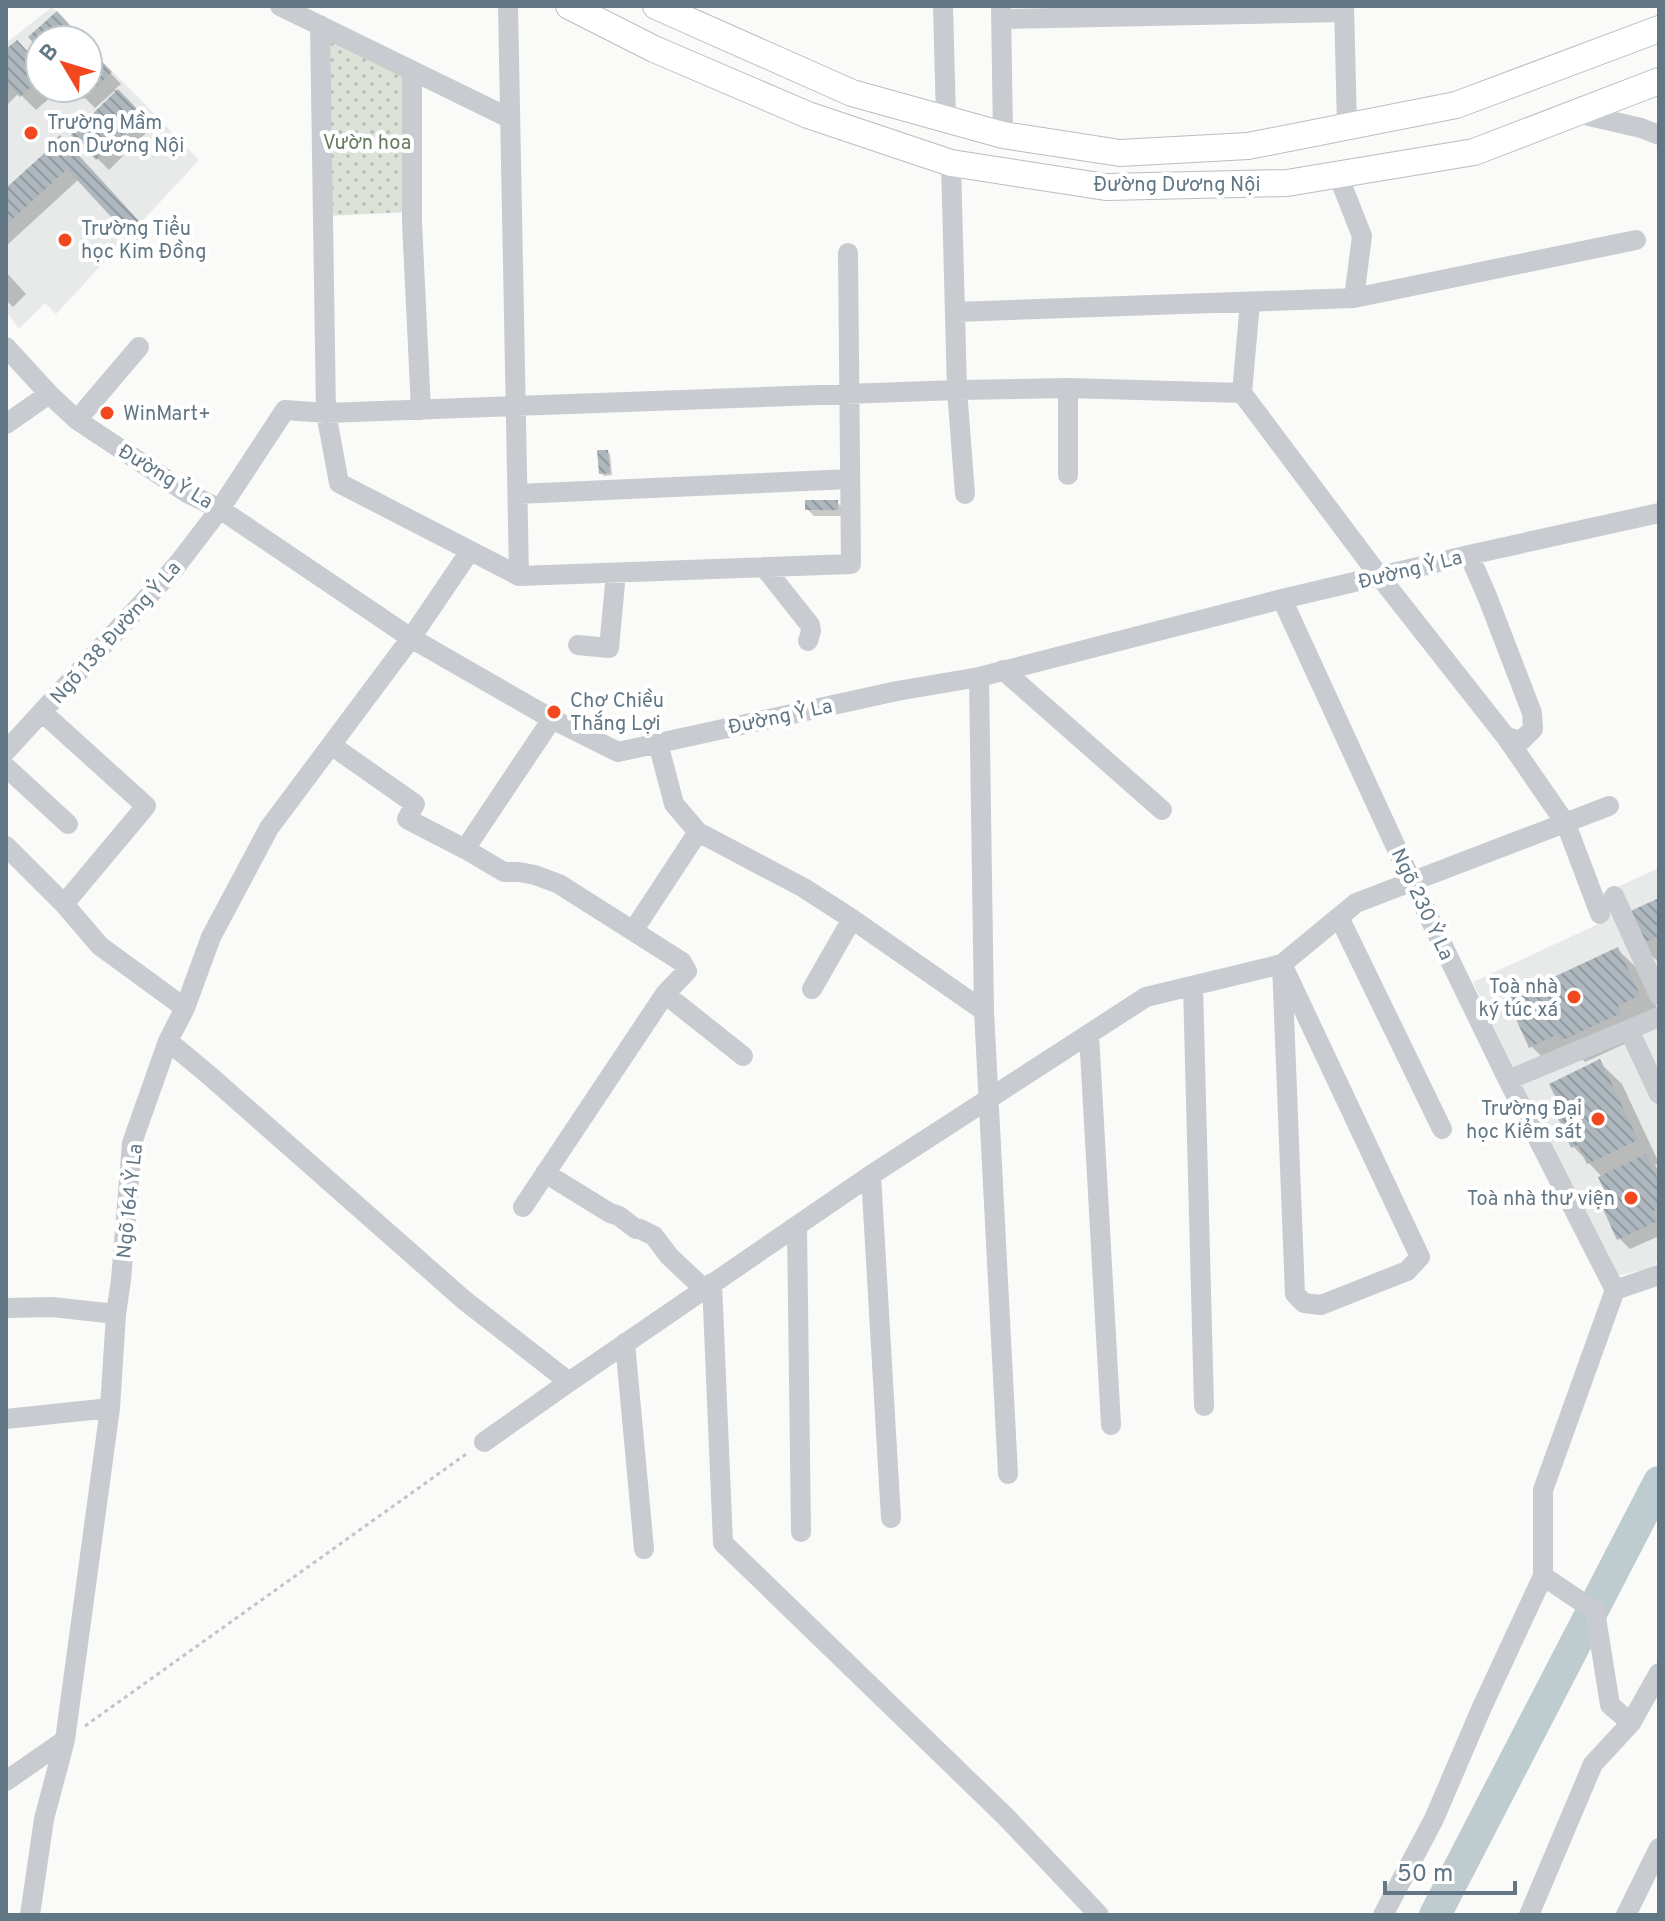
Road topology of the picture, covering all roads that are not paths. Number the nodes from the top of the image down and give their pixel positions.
1 (280, 6) edge
2 (508, 6) edge
3 (569, 6) edge
4 (943, 6) edge
5 (666, 9) edge
6 (1344, 9) edge
7 (1001, 13) edge
8 (320, 25) junction
9 (1650, 32) edge
10 (654, 49) junction
11 (412, 71) junction
12 (1655, 82) edge
13 (1576, 113) junction
14 (509, 118) junction
15 (946, 119) junction
16 (1347, 126) junction
17 (1003, 135) junction
18 (1659, 135) edge
19 (951, 163) junction
20 (1338, 175) junction
21 (1636, 240) dead end
22 (848, 253) dead end
23 (1354, 298) junction
24 (1250, 302) junction
25 (955, 312) junction
26 (6, 347) edge
27 (139, 347) dead end
28 (1068, 388) junction
29 (957, 390) junction
30 (1242, 393) junction
31 (49, 394) junction
32 (849, 394) junction
33 (516, 406) junction
34 (421, 410) junction
35 (326, 413) junction
36 (77, 420) junction
37 (6, 424) edge
38 (1068, 475) dead end
39 (850, 479) junction
40 (518, 494) junction
41 (965, 494) dead end
42 (220, 509) junction
43 (1659, 513) edge
44 (470, 551) junction
45 (1469, 555) junction
46 (764, 567) junction
47 (616, 573) junction
48 (519, 576) junction
49 (1380, 577) junction
50 (1282, 599) junction
51 (411, 638) junction
52 (808, 641) dead end
53 (578, 645) dead end
54 (1003, 670) junction
55 (979, 677) junction
56 (42, 712) junction
57 (552, 719) junction
58 (1506, 737) junction
59 (658, 743) junction
60 (331, 745) junction
61 (6, 751) edge
62 (6, 767) edge
63 (1609, 806) dead end
64 (1162, 810) dead end
65 (68, 824) dead end
66 (1566, 824) junction
67 (698, 832) junction
68 (6, 846) edge
69 (465, 849) junction
70 (1412, 882) junction
71 (1614, 896) dead end
72 (64, 904) junction
73 (1600, 914) dead end
74 (1339, 917) junction
75 (852, 919) junction
76 (633, 931) junction
77 (1282, 964) junction
78 (1193, 986) junction
79 (812, 989) dead end
80 (665, 994) junction
81 (1659, 995) edge
82 (185, 1008) junction
83 (984, 1011) junction
84 (1659, 1017) edge
85 (1629, 1030) junction
86 (1089, 1034) junction
87 (168, 1041) junction
88 (743, 1056) dead end
89 (1508, 1080) junction
90 (1659, 1094) edge
91 (988, 1099) junction
92 (1442, 1129) dead end
93 (545, 1173) junction
94 (871, 1175) junction
95 (523, 1207) dead end
96 (797, 1226) junction
97 (1659, 1275) edge
98 (708, 1286) junction
99 (1615, 1290) junction
100 (6, 1308) edge
101 (116, 1314) junction
102 (625, 1343) junction
103 (569, 1382) junction
104 (1204, 1406) dead end
105 (110, 1408) junction
106 (6, 1419) edge
107 (1111, 1425) dead end
108 (484, 1442) road end
109 (1008, 1474) dead end
110 (891, 1518) dead end
111 (801, 1532) dead end
112 (644, 1549) dead end
113 (1543, 1576) junction
114 (1659, 1673) edge
115 (1631, 1723) junction
116 (65, 1740) junction
117 (6, 1781) edge
118 (1659, 1848) edge
119 (1652, 1877) edge
120 (30, 1915) edge
121 (1099, 1915) edge
122 (1383, 1915) edge
123 (1529, 1915) edge
124 (1626, 1915) edge

1 - 8 street
2 - 14 street
3 - 10 main road, Đường Dương Nội
4 - 15 street
5 - 10 main road
5 - 15 main road, Đường Dương Nội
6 - 7 street
6 - 16 street
7 - 17 street
8 - 11 street
8 - 35 street
9 - 16 main road, Đường Dương Nội
10 - 19 main road, Đường Dương Nội
11 - 14 street
11 - 34 street
12 - 13 main road, Đường Dương Nội
13 - 18 street
13 - 20 main road, Đường Dương Nội
14 - 33 street
15 - 17 main road, Đường Dương Nội
16 - 17 main road, Đường Dương Nội
19 - 20 main road, Đường Dương Nội
19 - 25 street
20 - 23 street
21 - 23 street
22 - 32 street
23 - 24 street
24 - 25 street
24 - 30 street
25 - 29 street
26 - 31 street, Đường Ỷ La
27 - 36 street
28 - 29 street
28 - 30 street
28 - 38 street
29 - 32 street
29 - 41 street
30 - 49 street
31 - 36 street, Đường Ỷ La
31 - 37 street
32 - 33 street
32 - 39 street
33 - 34 street
33 - 40 street
34 - 35 street
35 - 42 street, Ngõ 138 Đường Ỷ La
35 - 44 street
36 - 42 street, Đường Ỷ La
39 - 40 street
39 - 46 street
40 - 48 street
42 - 51 street, Đường Ỷ La
42 - 56 street, Ngõ 138 Đường Ỷ La
43 - 45 street, Đường Ỷ La
44 - 48 street
44 - 51 street, Ngõ 164 Ỷ La
45 - 49 street, Đường Ỷ La
45 - 58 street
46 - 47 street
46 - 52 street
47 - 48 street
47 - 53 street
49 - 50 street, Đường Ỷ La
49 - 58 street
50 - 54 street, Đường Ỷ La
50 - 70 street, Ngõ 230 Ỷ La
51 - 57 street, Đường Ỷ La
51 - 60 street, Ngõ 164 Ỷ La
54 - 55 street, Đường Ỷ La
54 - 64 street
55 - 59 street, Đường Ỷ La
55 - 83 street
56 - 61 street, Ngõ 138 Đường Ỷ La
56 - 72 street
57 - 59 street, Đường Ỷ La
57 - 69 street
58 - 66 street
59 - 67 street
60 - 69 street
60 - 82 street, Ngõ 164 Ỷ La
62 - 65 street
63 - 66 street
66 - 70 street
66 - 73 street
67 - 75 street
67 - 76 street
68 - 72 street
69 - 76 street
70 - 74 street
70 - 89 street, Ngõ 230 Ỷ La
71 - 81 street
72 - 82 street
74 - 77 street
74 - 92 street
75 - 79 street
75 - 83 street
76 - 80 street
77 - 77 street
77 - 78 street
78 - 86 street
78 - 104 street
80 - 88 street
80 - 93 street
82 - 87 street, Ngõ 164 Ỷ La
83 - 91 street
84 - 85 street
85 - 89 street
85 - 90 street
86 - 91 street
86 - 107 street
87 - 101 street, Ngõ 164 Ỷ La
87 - 103 street
89 - 99 street, Ngõ 230 Ỷ La
91 - 94 street
91 - 109 street
93 - 95 street
93 - 98 street
94 - 96 street
94 - 110 street
96 - 98 street
96 - 111 street
97 - 99 street
98 - 102 street
98 - 121 street
99 - 113 street
100 - 101 street
101 - 105 street, Ngõ 164 Ỷ La
102 - 103 street
102 - 112 street
103 - 108 street
105 - 106 street
105 - 116 street, Ngõ 164 Ỷ La
113 - 115 street
113 - 122 street
114 - 115 street
115 - 123 street
116 - 117 street
116 - 120 street, Ngõ 164 Ỷ La
118 - 119 street
119 - 124 street

